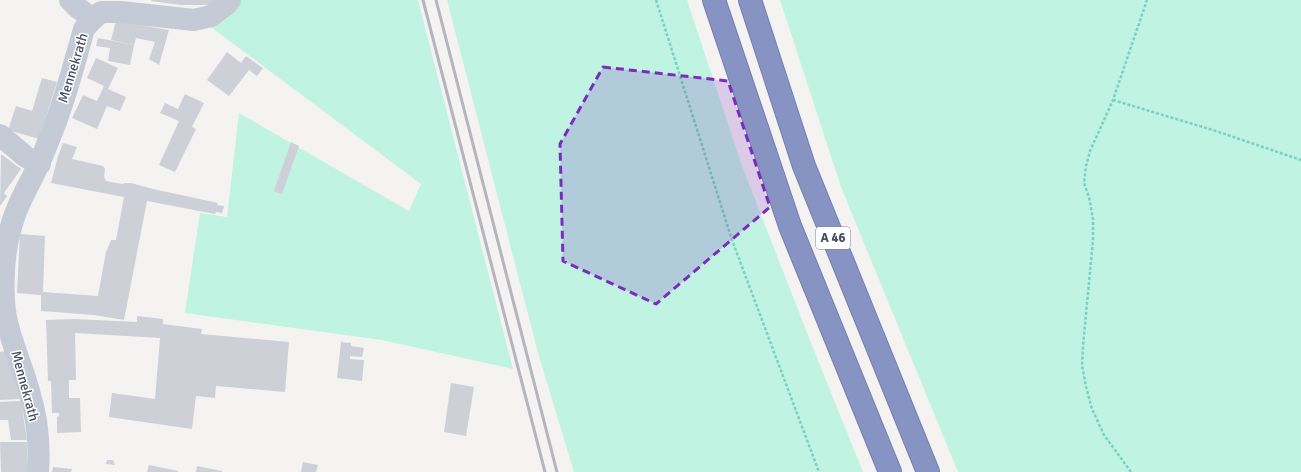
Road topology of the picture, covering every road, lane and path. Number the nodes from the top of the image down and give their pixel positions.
1 (70, 0) edge
2 (230, 0) edge
3 (656, 0) edge
4 (714, 0) edge
5 (750, 0) edge
6 (1147, 0) edge
7 (93, 19) junction
8 (1113, 100) junction
9 (0, 135) edge
10 (1301, 160) edge
11 (40, 164) junction
12 (38, 472) edge
13 (819, 472) edge
14 (890, 472) edge
15 (928, 472) edge
16 (1131, 472) edge

1 - 7 street, Mennekrath
2 - 7 street, Mennekrath
3 - 13 path
4 - 14 highway, A 46
5 - 15 highway, A 46
6 - 8 path
7 - 11 street, Mennekrath
8 - 10 path
8 - 16 path
9 - 11 street
11 - 12 street, Mennekrath

